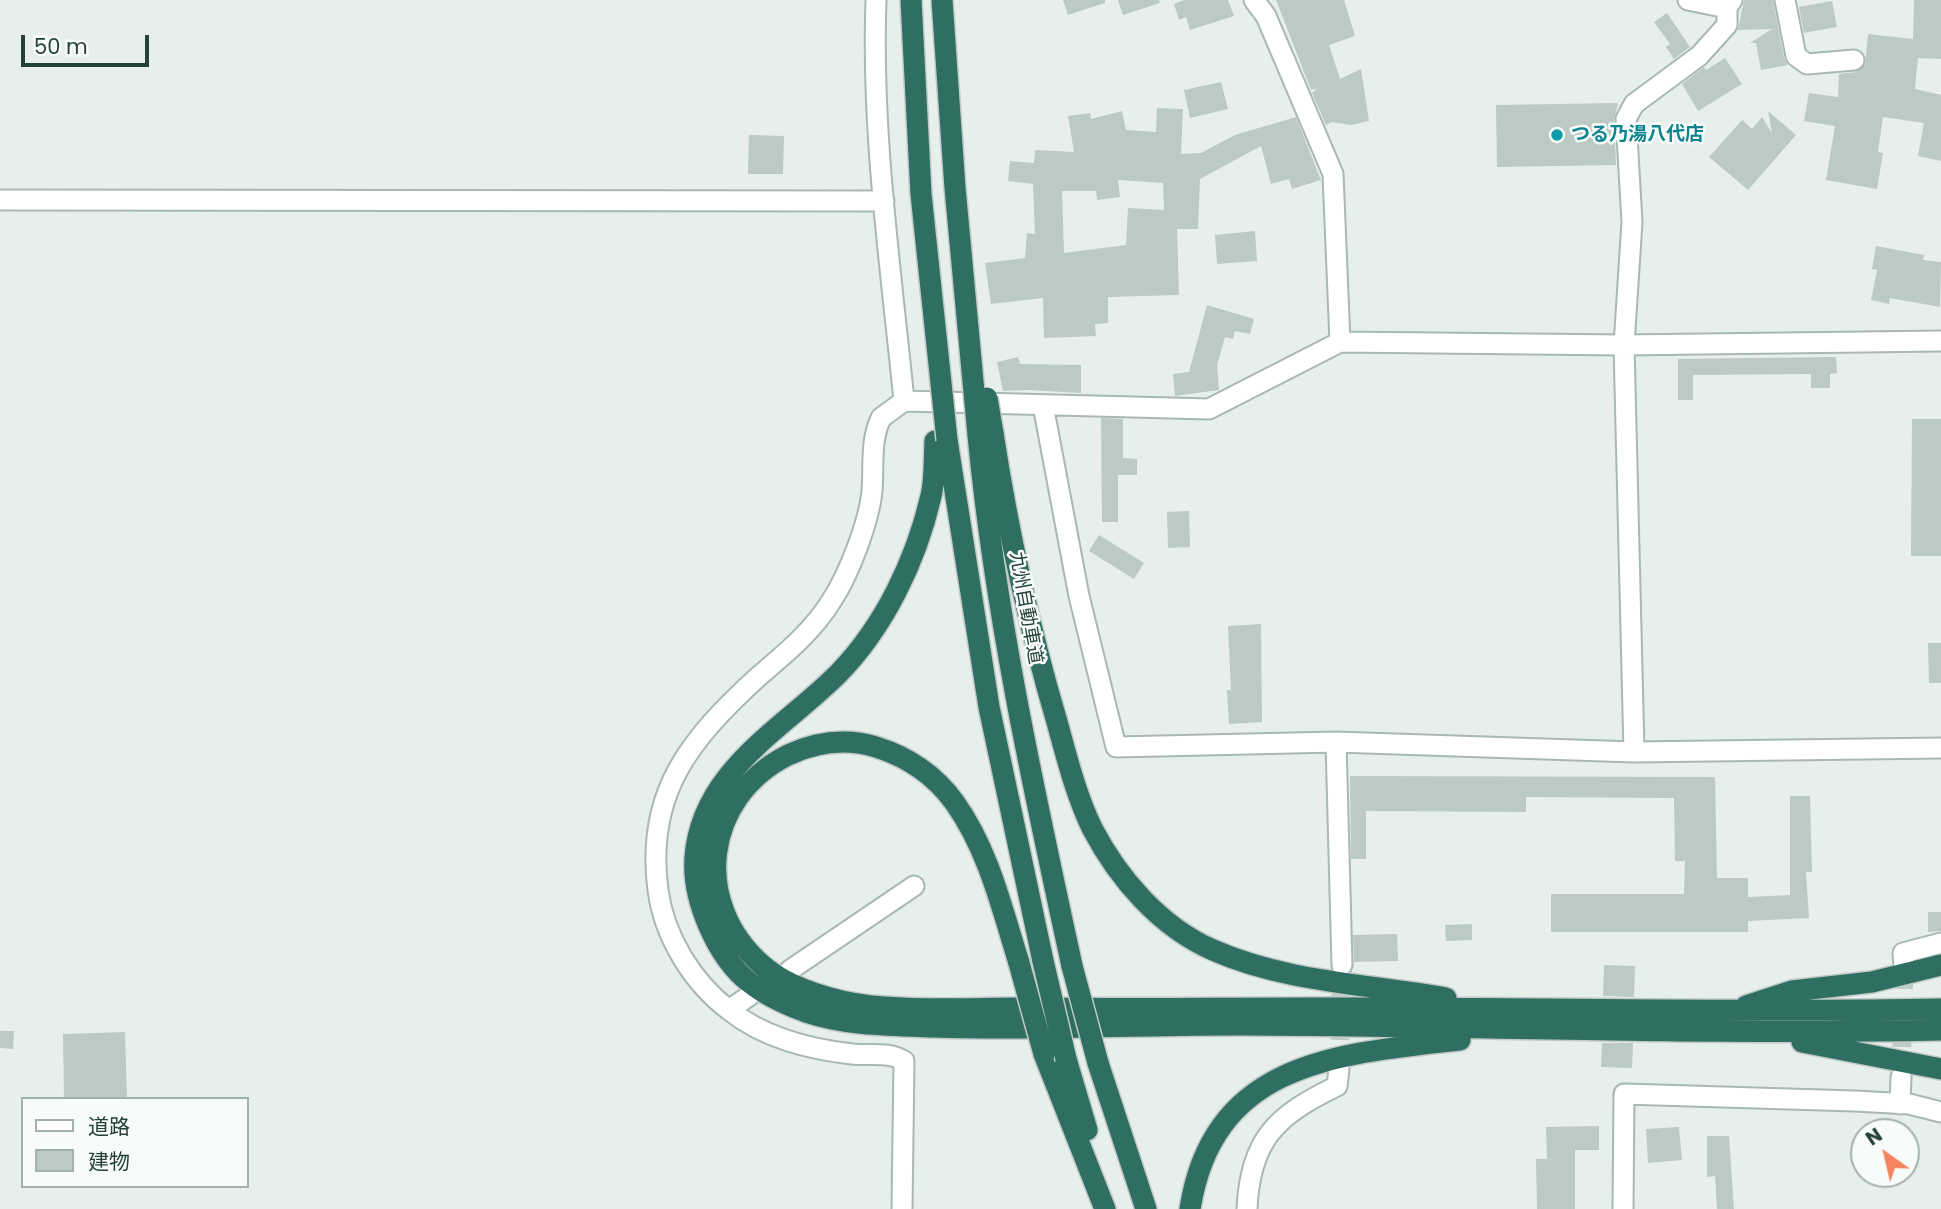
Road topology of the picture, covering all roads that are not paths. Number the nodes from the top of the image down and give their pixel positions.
1 (876, 0) edge
2 (911, 0) edge
3 (942, 0) edge
4 (1254, 0) edge
5 (1688, 0) edge
6 (1785, 0) edge
7 (1730, 4) edge
8 (1854, 60) dead end
9 (0, 200) edge
10 (884, 201) junction
11 (1941, 341) edge
12 (1340, 342) junction
13 (1623, 345) junction
14 (904, 401) junction
15 (1043, 405) junction
16 (985, 434) junction
17 (941, 440) junction
18 (1336, 742) junction
19 (1941, 748) edge
20 (1634, 751) junction
21 (914, 886) dead end
22 (1941, 943) edge
23 (1342, 965) tunnel mouth
24 (1941, 965) edge
25 (1904, 966) dead end
26 (790, 970) dead end
27 (750, 996) dead end
28 (1503, 1008) junction
29 (1941, 1009) edge
30 (729, 1010) junction
31 (1728, 1013) junction
32 (1941, 1030) edge
33 (1524, 1031) junction
34 (1761, 1034) junction
35 (1339, 1069) tunnel mouth
36 (1941, 1069) edge
37 (1901, 1077) tunnel mouth
38 (1900, 1104) junction
39 (1941, 1112) edge
40 (902, 1209) edge
41 (1105, 1209) edge
42 (1111, 1209) edge
43 (1146, 1209) edge
44 (1191, 1209) edge
45 (1248, 1209) edge
46 (1623, 1209) edge

1 - 10 street
2 - 17 highway, bridge
3 - 16 highway, bridge
4 - 12 street
5 - 7 street
6 - 8 street
7 - 13 street
9 - 10 street
10 - 14 street
11 - 13 street
12 - 13 street
12 - 15 street
13 - 20 street
14 - 15 street
14 - 30 street
15 - 18 street
16 - 28 highway
16 - 43 highway, 九州自動車道, bridge
17 - 33 highway
17 - 42 highway, bridge
18 - 20 street
18 - 23 street
19 - 20 street
21 - 26 street
22 - 25 street
24 - 31 highway
27 - 30 street
28 - 31 highway
28 - 41 highway, bridge
29 - 31 highway
30 - 40 street
32 - 34 highway
33 - 34 highway
33 - 44 highway
34 - 36 highway
35 - 45 street
37 - 38 street
38 - 39 street
38 - 46 street

